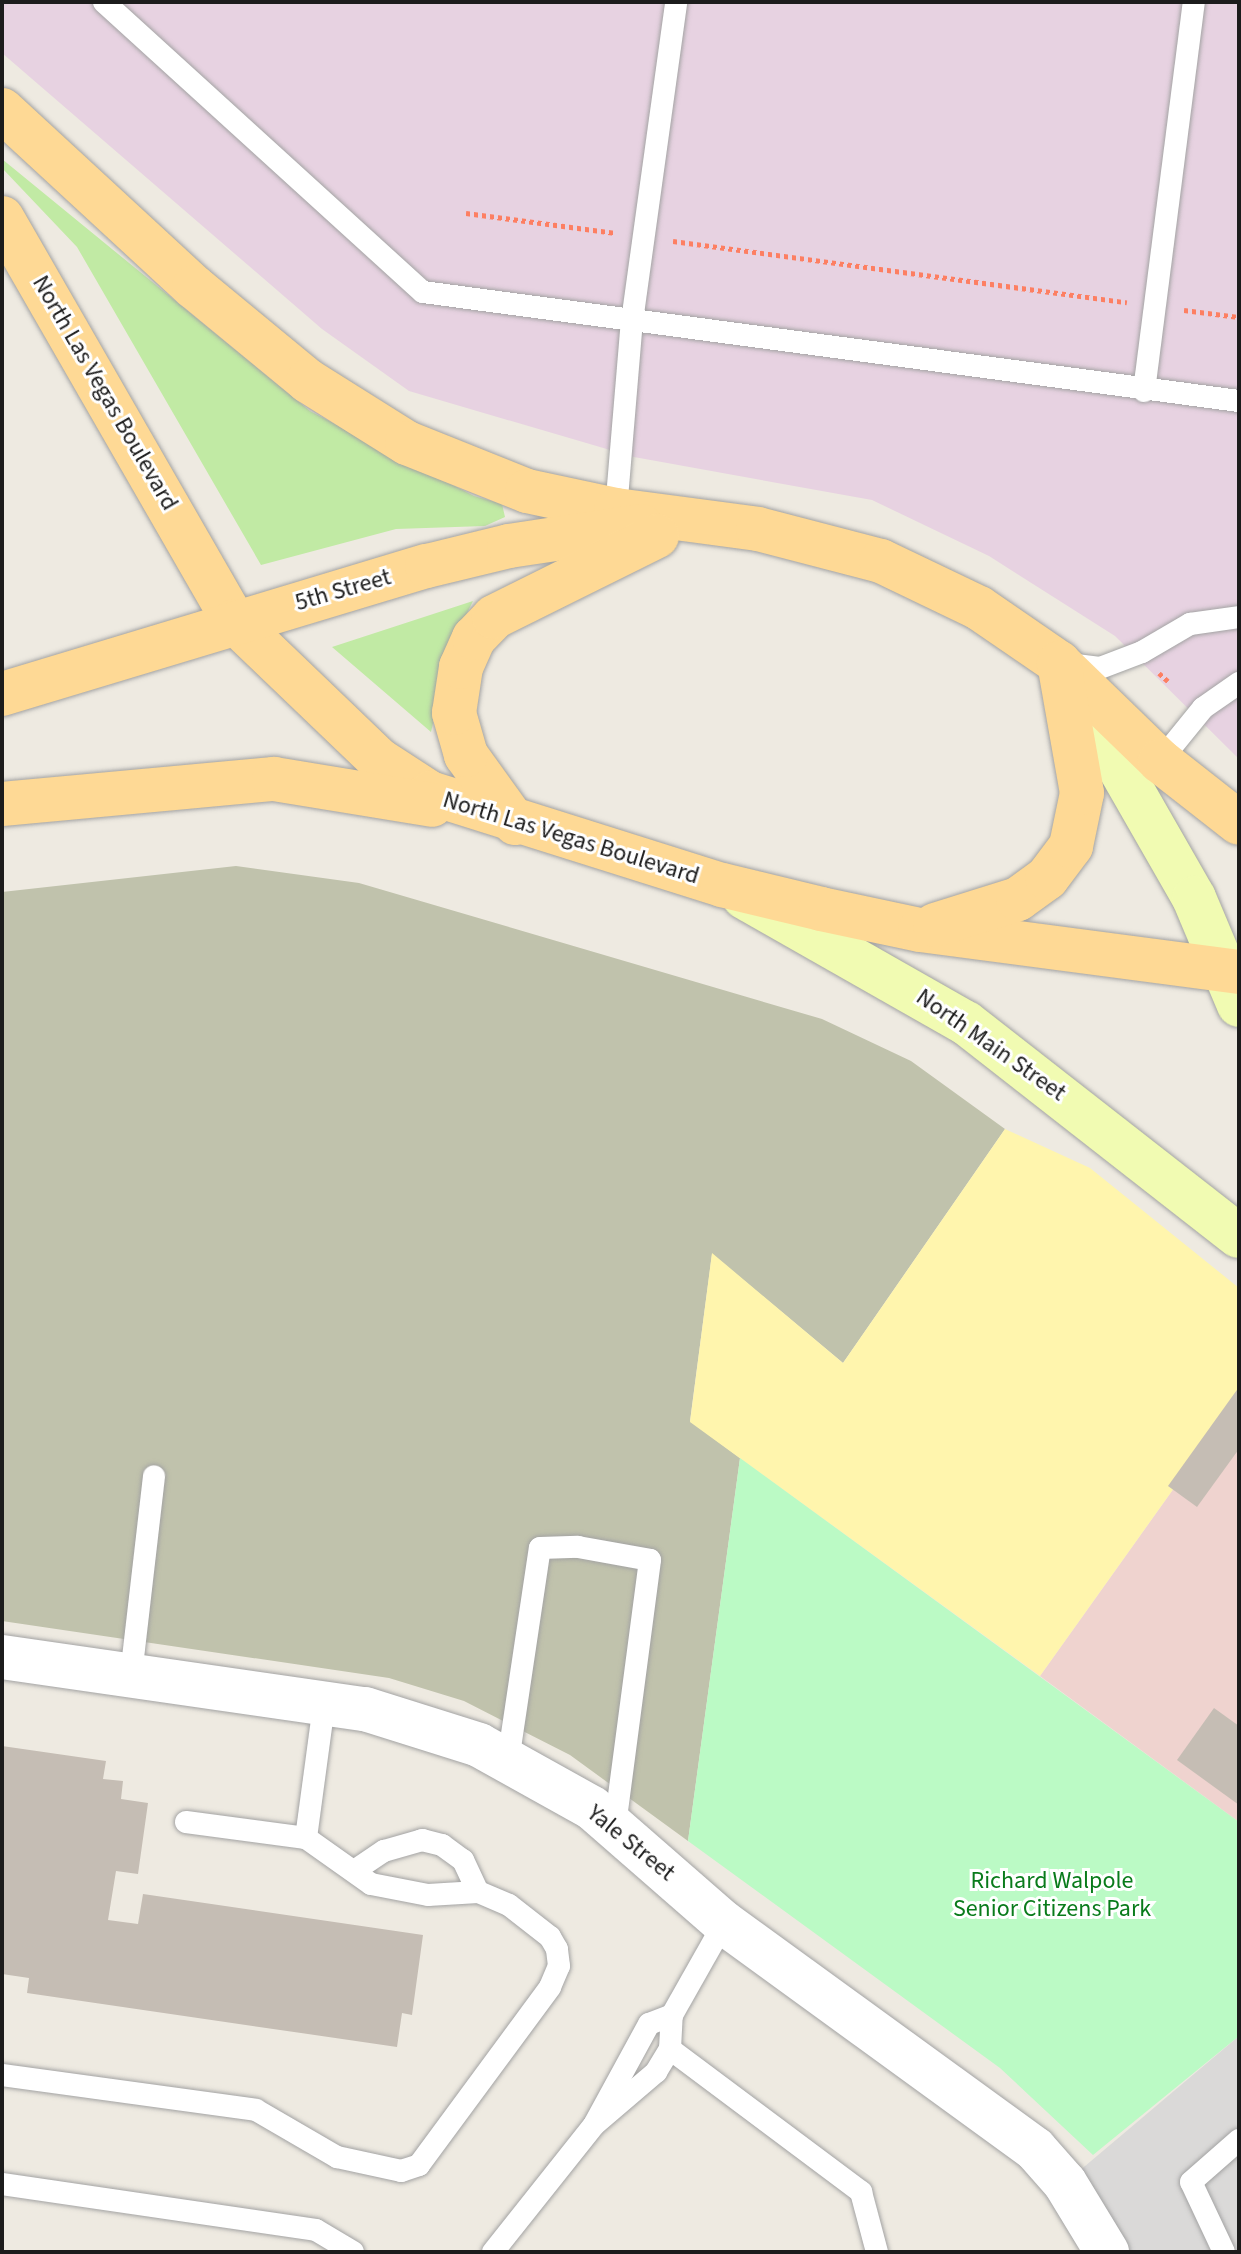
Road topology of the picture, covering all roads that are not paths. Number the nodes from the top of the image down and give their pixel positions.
1 (104, 2) edge
2 (676, 2) edge
3 (1194, 2) edge
4 (2, 110) edge
5 (2, 218) edge
6 (632, 321) junction
7 (1144, 391) junction
8 (1239, 401) edge
9 (616, 510) junction
10 (691, 518) junction
11 (1239, 617) edge
12 (234, 621) junction
13 (1059, 663) junction
14 (1239, 683) edge
15 (2, 694) edge
16 (1160, 761) junction
17 (2, 804) edge
18 (515, 823) junction
19 (1239, 823) edge
20 (722, 885) junction
21 (920, 930) junction
22 (1235, 983) edge
23 (1239, 1236) edge
24 (154, 1476) dead end
25 (2, 1657) edge
26 (131, 1675) junction
27 (324, 1704) junction
28 (508, 1761) junction
29 (186, 1822) dead end
30 (615, 1825) junction
31 (306, 1838) junction
32 (354, 1871) junction
33 (478, 1892) junction
34 (724, 1923) junction
35 (672, 2015) junction
36 (670, 2049) junction
37 (2, 2075) edge
38 (594, 2125) junction
39 (1239, 2140) edge
40 (2, 2184) edge
41 (1095, 2248) edge
42 (353, 2252) edge
43 (493, 2252) edge
44 (877, 2252) edge
45 (1224, 2252) edge

1 - 6 lane
2 - 6 lane
3 - 7 lane
4 - 9 main road
5 - 12 main road, North Las Vegas Boulevard
6 - 7 lane
6 - 9 lane
7 - 8 lane
9 - 10 main road
10 - 12 main road, 5th Street
10 - 13 main road
10 - 18 main road
11 - 13 lane
12 - 15 main road, 5th Street
12 - 18 main road, North Las Vegas Boulevard
13 - 16 main road
13 - 21 main road
13 - 22 main road
14 - 16 lane
16 - 19 main road
17 - 18 main road
18 - 20 main road, North Las Vegas Boulevard
20 - 21 main road, North Las Vegas Boulevard
20 - 23 main road, North Main Street
21 - 22 main road, North Las Vegas Boulevard
24 - 26 lane
25 - 26 street, Yale Street
26 - 27 street, Yale Street
27 - 28 street, Yale Street
27 - 31 lane
28 - 30 street, Yale Street
28 - 30 lane
29 - 31 lane
30 - 34 street, Yale Street
31 - 32 lane
32 - 33 lane
32 - 33 lane
33 - 37 lane
34 - 35 lane
34 - 41 street, Yale Street
35 - 36 lane
35 - 38 lane
36 - 38 lane
36 - 44 lane
38 - 43 lane
39 - 45 lane
40 - 42 lane

